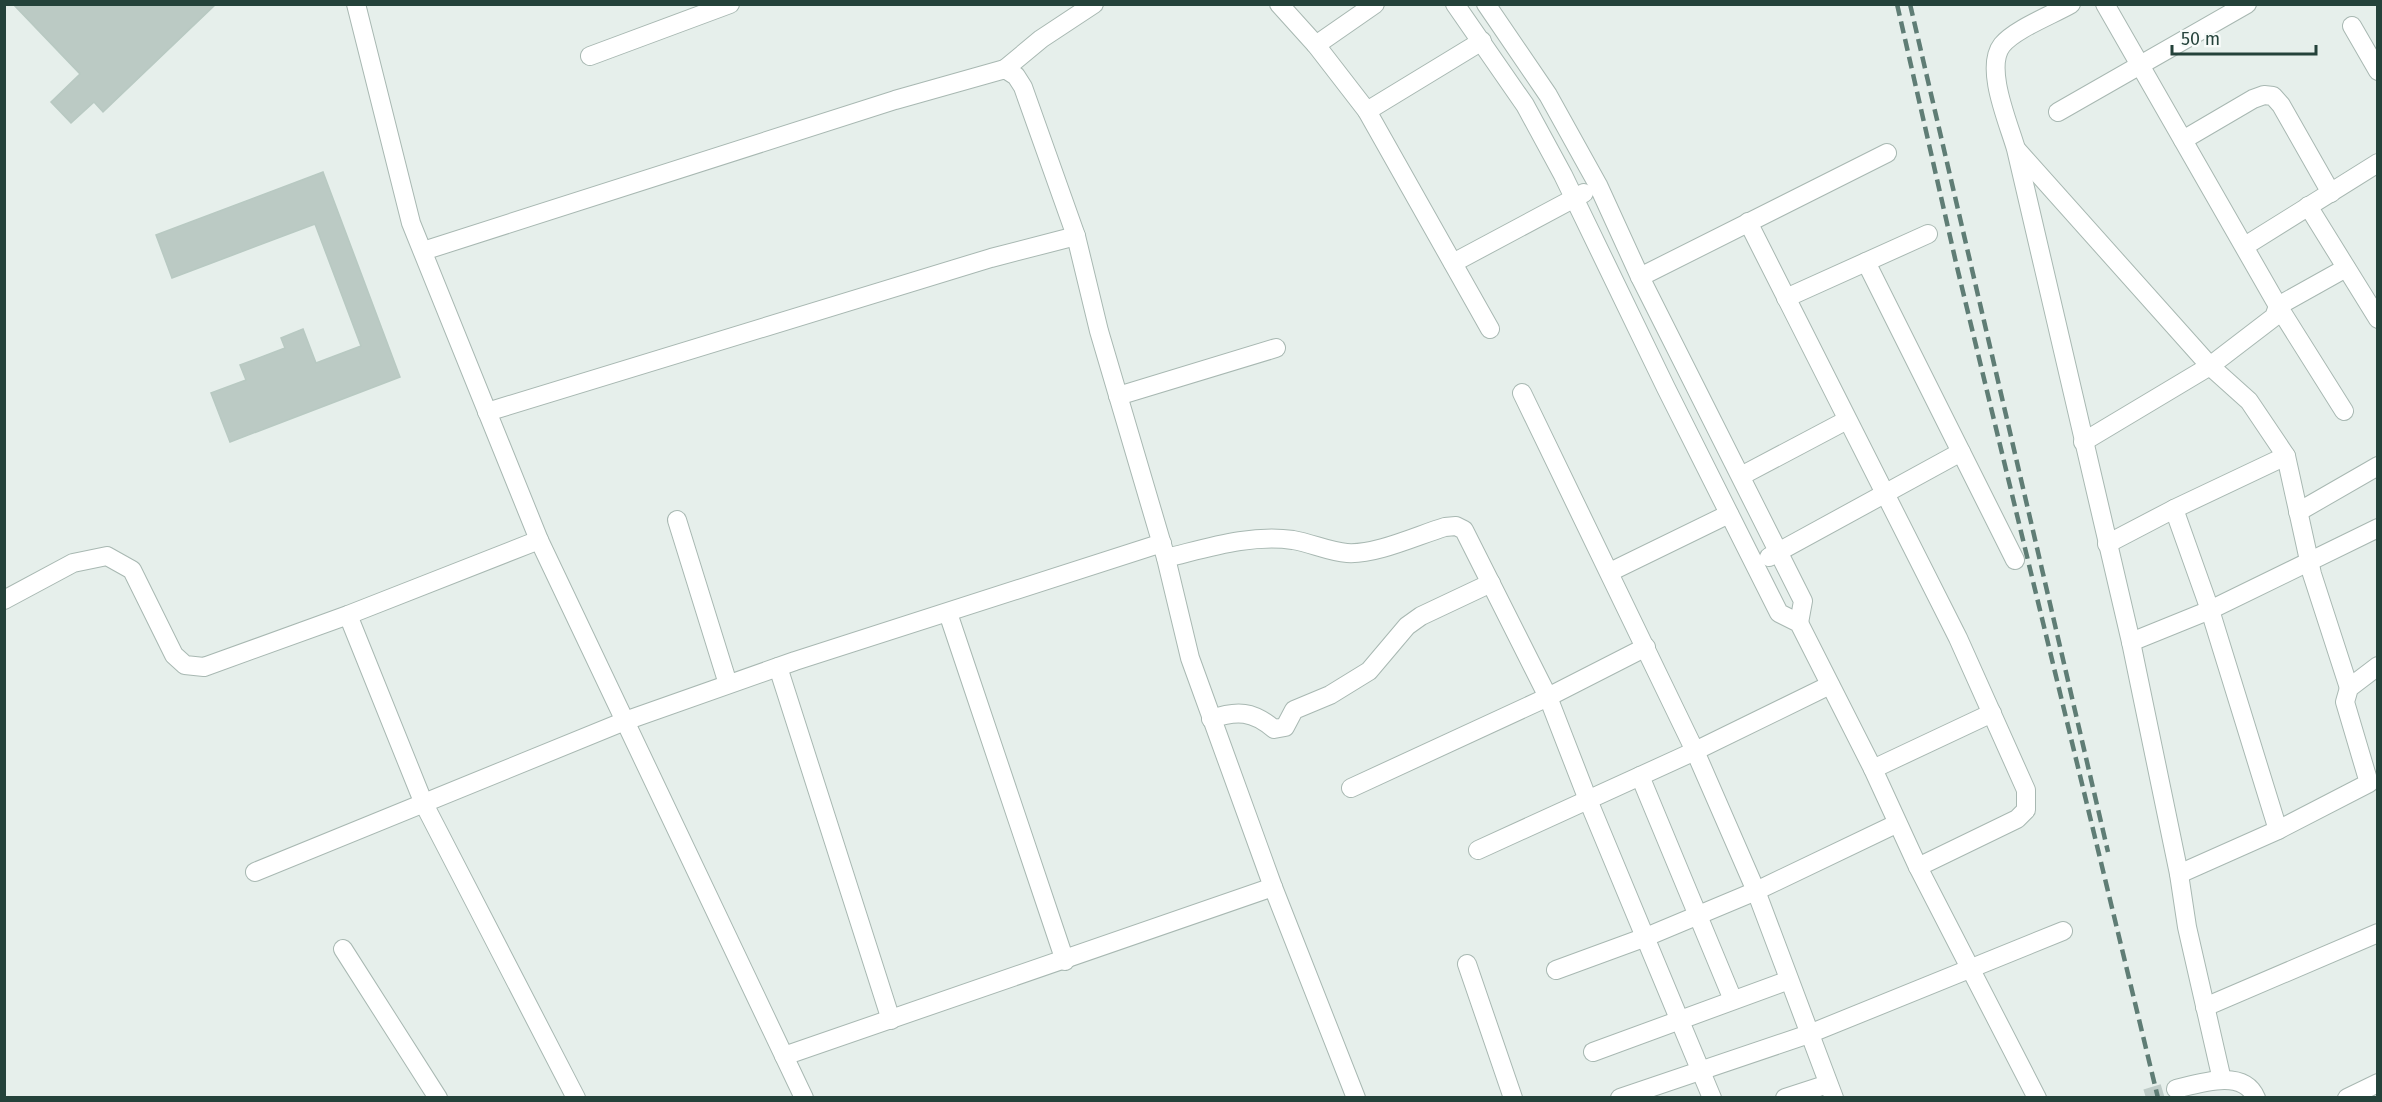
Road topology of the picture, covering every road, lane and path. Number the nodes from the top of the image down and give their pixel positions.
1 (356, 4) edge
2 (730, 4) edge
3 (1094, 4) edge
4 (1280, 4) edge
5 (1375, 4) edge
6 (1455, 4) edge
7 (1486, 4) edge
8 (2071, 4) edge
9 (2105, 4) edge
10 (2247, 4) edge
11 (691, 11) edge
12 (2352, 27) dead end
13 (1482, 41) junction
14 (1316, 45) junction
15 (590, 56) dead end
16 (2139, 65) junction
17 (1005, 69) junction
18 (2378, 71) edge
19 (1367, 111) junction
20 (2058, 112) dead end
21 (2183, 140) junction
22 (2016, 149) junction
23 (1887, 153) dead end
24 (2378, 164) edge
25 (1598, 185) junction
26 (2331, 193) junction
27 (1574, 198) junction
28 (2308, 207) junction
29 (1748, 222) junction
30 (1928, 234) dead end
31 (1076, 236) junction
32 (2245, 246) junction
33 (423, 251) junction
34 (1866, 262) junction
35 (1453, 263) junction
36 (2346, 268) junction
37 (1640, 277) junction
38 (1786, 298) junction
39 (2278, 306) junction
40 (2378, 319) edge
41 (1490, 329) dead end
42 (1276, 348) dead end
43 (2211, 366) junction
44 (1522, 393) dead end
45 (1118, 396) junction
46 (2344, 411) dead end
47 (486, 412) junction
48 (1847, 420) junction
49 (2083, 442) junction
50 (1961, 452) junction
51 (2286, 456) junction
52 (2378, 466) edge
53 (1741, 476) junction
54 (1884, 494) junction
55 (2174, 509) junction
56 (2298, 512) junction
57 (1729, 514) junction
58 (677, 520) dead end
59 (2378, 528) edge
60 (539, 540) junction
61 (2108, 544) junction
62 (1164, 550) junction
63 (1778, 553) junction
64 (2015, 560) dead end
65 (2309, 560) junction
66 (1754, 564) junction
67 (1610, 572) junction
68 (1491, 583) junction
69 (4, 600) edge
70 (2210, 610) junction
71 (948, 613) junction
72 (348, 615) junction
73 (1799, 623) junction
74 (2131, 642) junction
75 (1646, 647) junction
76 (2378, 666) edge
77 (777, 668) junction
78 (728, 684) junction
79 (1830, 685) junction
80 (2349, 688) junction
81 (1548, 697) junction
82 (1992, 713) junction
83 (1211, 719) junction
84 (625, 721) junction
85 (1695, 752) junction
86 (1874, 769) junction
87 (1640, 776) junction
88 (2373, 781) edge
89 (1351, 788) dead end
90 (1588, 800) junction
91 (424, 804) junction
92 (1896, 824) junction
93 (2278, 830) junction
94 (1478, 849) dead end
95 (1918, 867) junction
96 (255, 872) dead end
97 (2179, 874) junction
98 (1273, 887) junction
99 (1756, 891) junction
100 (1699, 915) junction
101 (2062, 931) dead end
102 (2378, 933) edge
103 (1646, 937) junction
104 (344, 950) dead end
105 (1065, 960) junction
106 (1467, 964) dead end
107 (1970, 968) junction
108 (1556, 970) dead end
109 (1789, 980) junction
110 (1733, 1000) junction
111 (2205, 1007) junction
112 (1679, 1019) junction
113 (891, 1020) junction
114 (1809, 1034) junction
115 (1593, 1052) dead end
116 (784, 1056) junction
117 (1701, 1072) junction
118 (2222, 1080) junction
119 (2378, 1083) edge
120 (2176, 1089) tunnel mouth
121 (1831, 1091) edge
122 (438, 1098) edge
123 (576, 1098) edge
124 (804, 1098) edge
125 (1356, 1098) edge
126 (1513, 1098) edge
127 (1620, 1098) edge
128 (1712, 1098) edge
129 (1785, 1098) edge
130 (2037, 1098) edge
131 (2256, 1098) edge
132 (2347, 1098) edge

1 - 33 street
2 - 11 street
3 - 17 street
4 - 14 street
5 - 14 street
6 - 13 street
7 - 25 street
8 - 22 street
9 - 16 street
10 - 16 street
11 - 15 street
12 - 18 street
13 - 19 street
13 - 27 street
14 - 19 street
16 - 20 street
16 - 21 street
17 - 31 street
17 - 33 street
19 - 35 street
21 - 26 street
21 - 32 street
22 - 43 street
22 - 49 street
23 - 29 street
24 - 26 street
25 - 27 street
25 - 37 street
26 - 28 street
27 - 35 street
27 - 57 street
28 - 32 street
28 - 36 street
29 - 37 street
29 - 38 street
30 - 34 street
31 - 45 street
31 - 47 street
32 - 39 street
33 - 47 street
34 - 38 street
34 - 50 street
35 - 41 street
36 - 39 street
36 - 40 street
37 - 53 street
38 - 48 street
39 - 43 street
39 - 46 street
42 - 45 street
43 - 49 street
43 - 51 street
44 - 67 street
45 - 62 street
47 - 60 street
48 - 53 street
48 - 54 street
49 - 61 street
50 - 54 street
50 - 64 street
51 - 55 street
51 - 56 street
52 - 56 street
53 - 63 street
54 - 63 street
54 - 82 street
55 - 61 street
55 - 70 street
56 - 65 street
57 - 66 street
57 - 67 street
58 - 78 street
59 - 65 street
60 - 72 street
60 - 84 street
61 - 74 street
62 - 68 street
62 - 71 street
62 - 83 street
63 - 66 street
63 - 73 street
65 - 70 street
65 - 80 street
66 - 73 street
67 - 75 street
68 - 81 street
68 - 83 street
69 - 72 street
70 - 74 street
70 - 93 street
71 - 77 street
71 - 105 street
72 - 91 street
73 - 79 street
74 - 97 street
75 - 81 street
75 - 85 street
76 - 80 street
77 - 78 street
77 - 113 street
78 - 84 street
79 - 85 street
79 - 86 street
80 - 88 street
81 - 89 street
81 - 90 street
82 - 86 street
82 - 95 street
83 - 98 street
84 - 91 street
84 - 116 street
85 - 87 street
85 - 99 street
86 - 92 street
87 - 90 street
87 - 100 street
88 - 93 street
90 - 94 street
90 - 103 street
91 - 96 street
91 - 123 street
92 - 95 street
92 - 99 street
93 - 97 street
95 - 107 street
97 - 111 street
98 - 105 street
98 - 125 street
99 - 100 street
99 - 109 street
100 - 103 street
100 - 110 street
101 - 107 street
102 - 111 street
103 - 108 street
103 - 112 street
104 - 122 street
105 - 113 street
106 - 126 street
107 - 114 street
107 - 130 street
109 - 110 street
109 - 114 street
110 - 112 street
111 - 118 street
112 - 115 street
112 - 117 street
113 - 116 street
114 - 117 street
114 - 121 street
116 - 124 street
117 - 127 street
117 - 128 street
118 - 120 street
118 - 131 street
119 - 132 street
121 - 129 street

